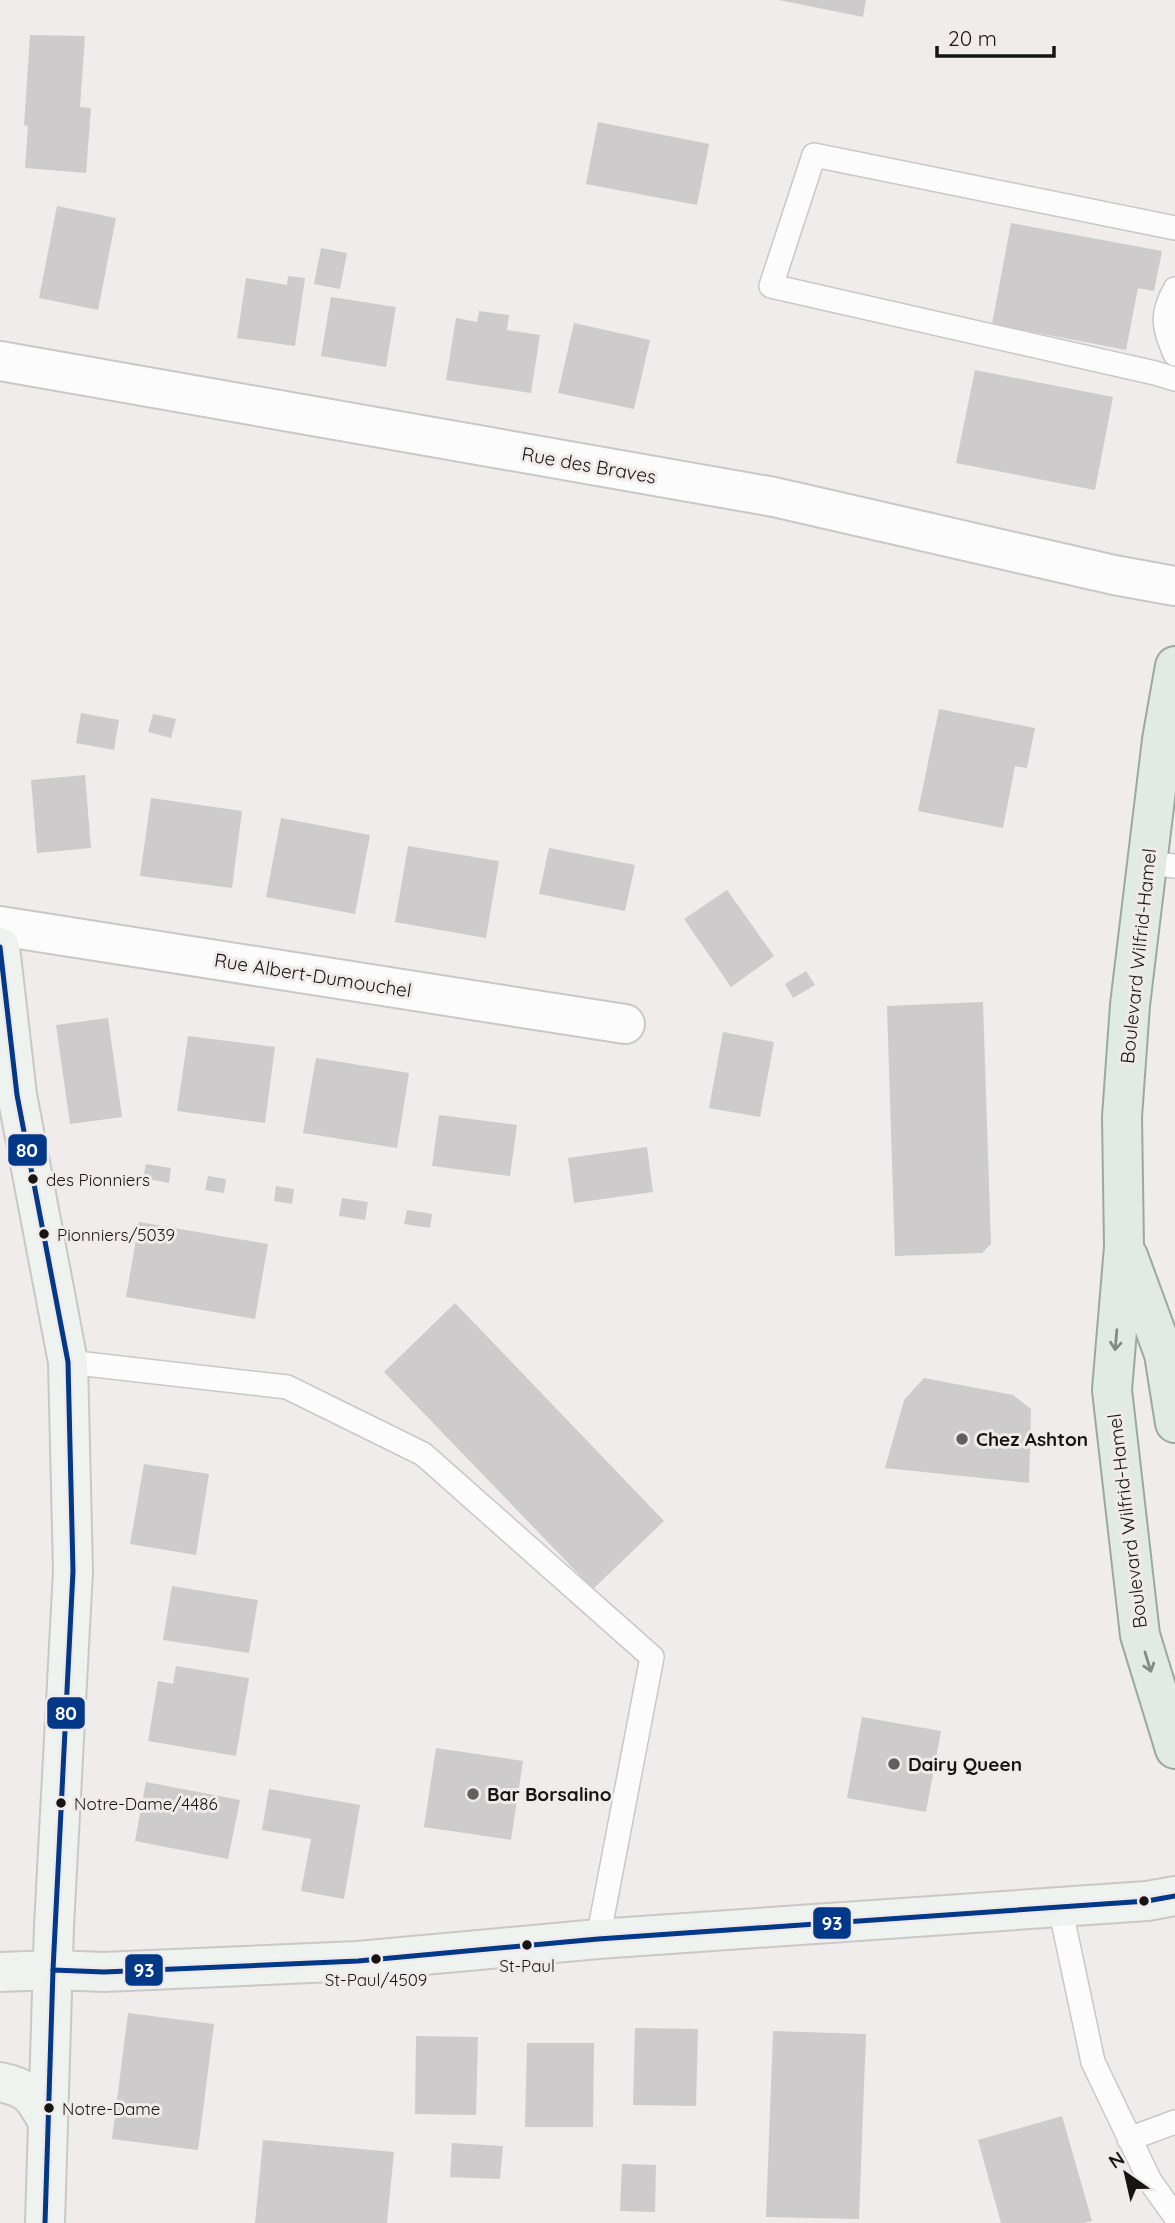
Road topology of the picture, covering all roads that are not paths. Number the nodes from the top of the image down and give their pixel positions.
1 (1175, 228) edge
2 (1175, 289) edge
3 (1175, 354) edge
4 (0, 361) edge
5 (1175, 379) edge
6 (1175, 586) edge
7 (1175, 666) edge
8 (1161, 865) edge
9 (0, 926) edge
10 (0, 947) edge
11 (625, 1024) dead end
12 (9, 1094) edge
13 (1124, 1247) junction
14 (68, 1362) junction
15 (1175, 1423) edge
16 (1175, 1749) edge
17 (1175, 1896) edge
18 (1060, 1907) junction
19 (598, 1939) junction
20 (53, 1970) junction
21 (0, 1972) edge
22 (0, 2082) edge
23 (48, 2122) junction
24 (1175, 2122) edge
25 (1129, 2138) junction
26 (1175, 2216) edge
27 (45, 2223) edge

1 - 5 lane
2 - 3 lane
4 - 6 street, Rue des Braves
7 - 8 main road, Boulevard Wilfrid-Hamel
8 - 13 main road, Boulevard Wilfrid-Hamel
9 - 11 street, Rue Albert-Dumouchel
10 - 12 street
12 - 14 street
13 - 15 main road, Boulevard Wilfrid-Hamel
13 -> 16 main road, Boulevard Wilfrid-Hamel
14 - 19 lane
14 - 20 street
17 - 18 street
18 - 19 street
18 - 25 lane
19 - 20 street
20 - 21 street
20 - 23 street
22 - 23 street
23 - 27 street
24 - 25 lane
25 - 26 lane

